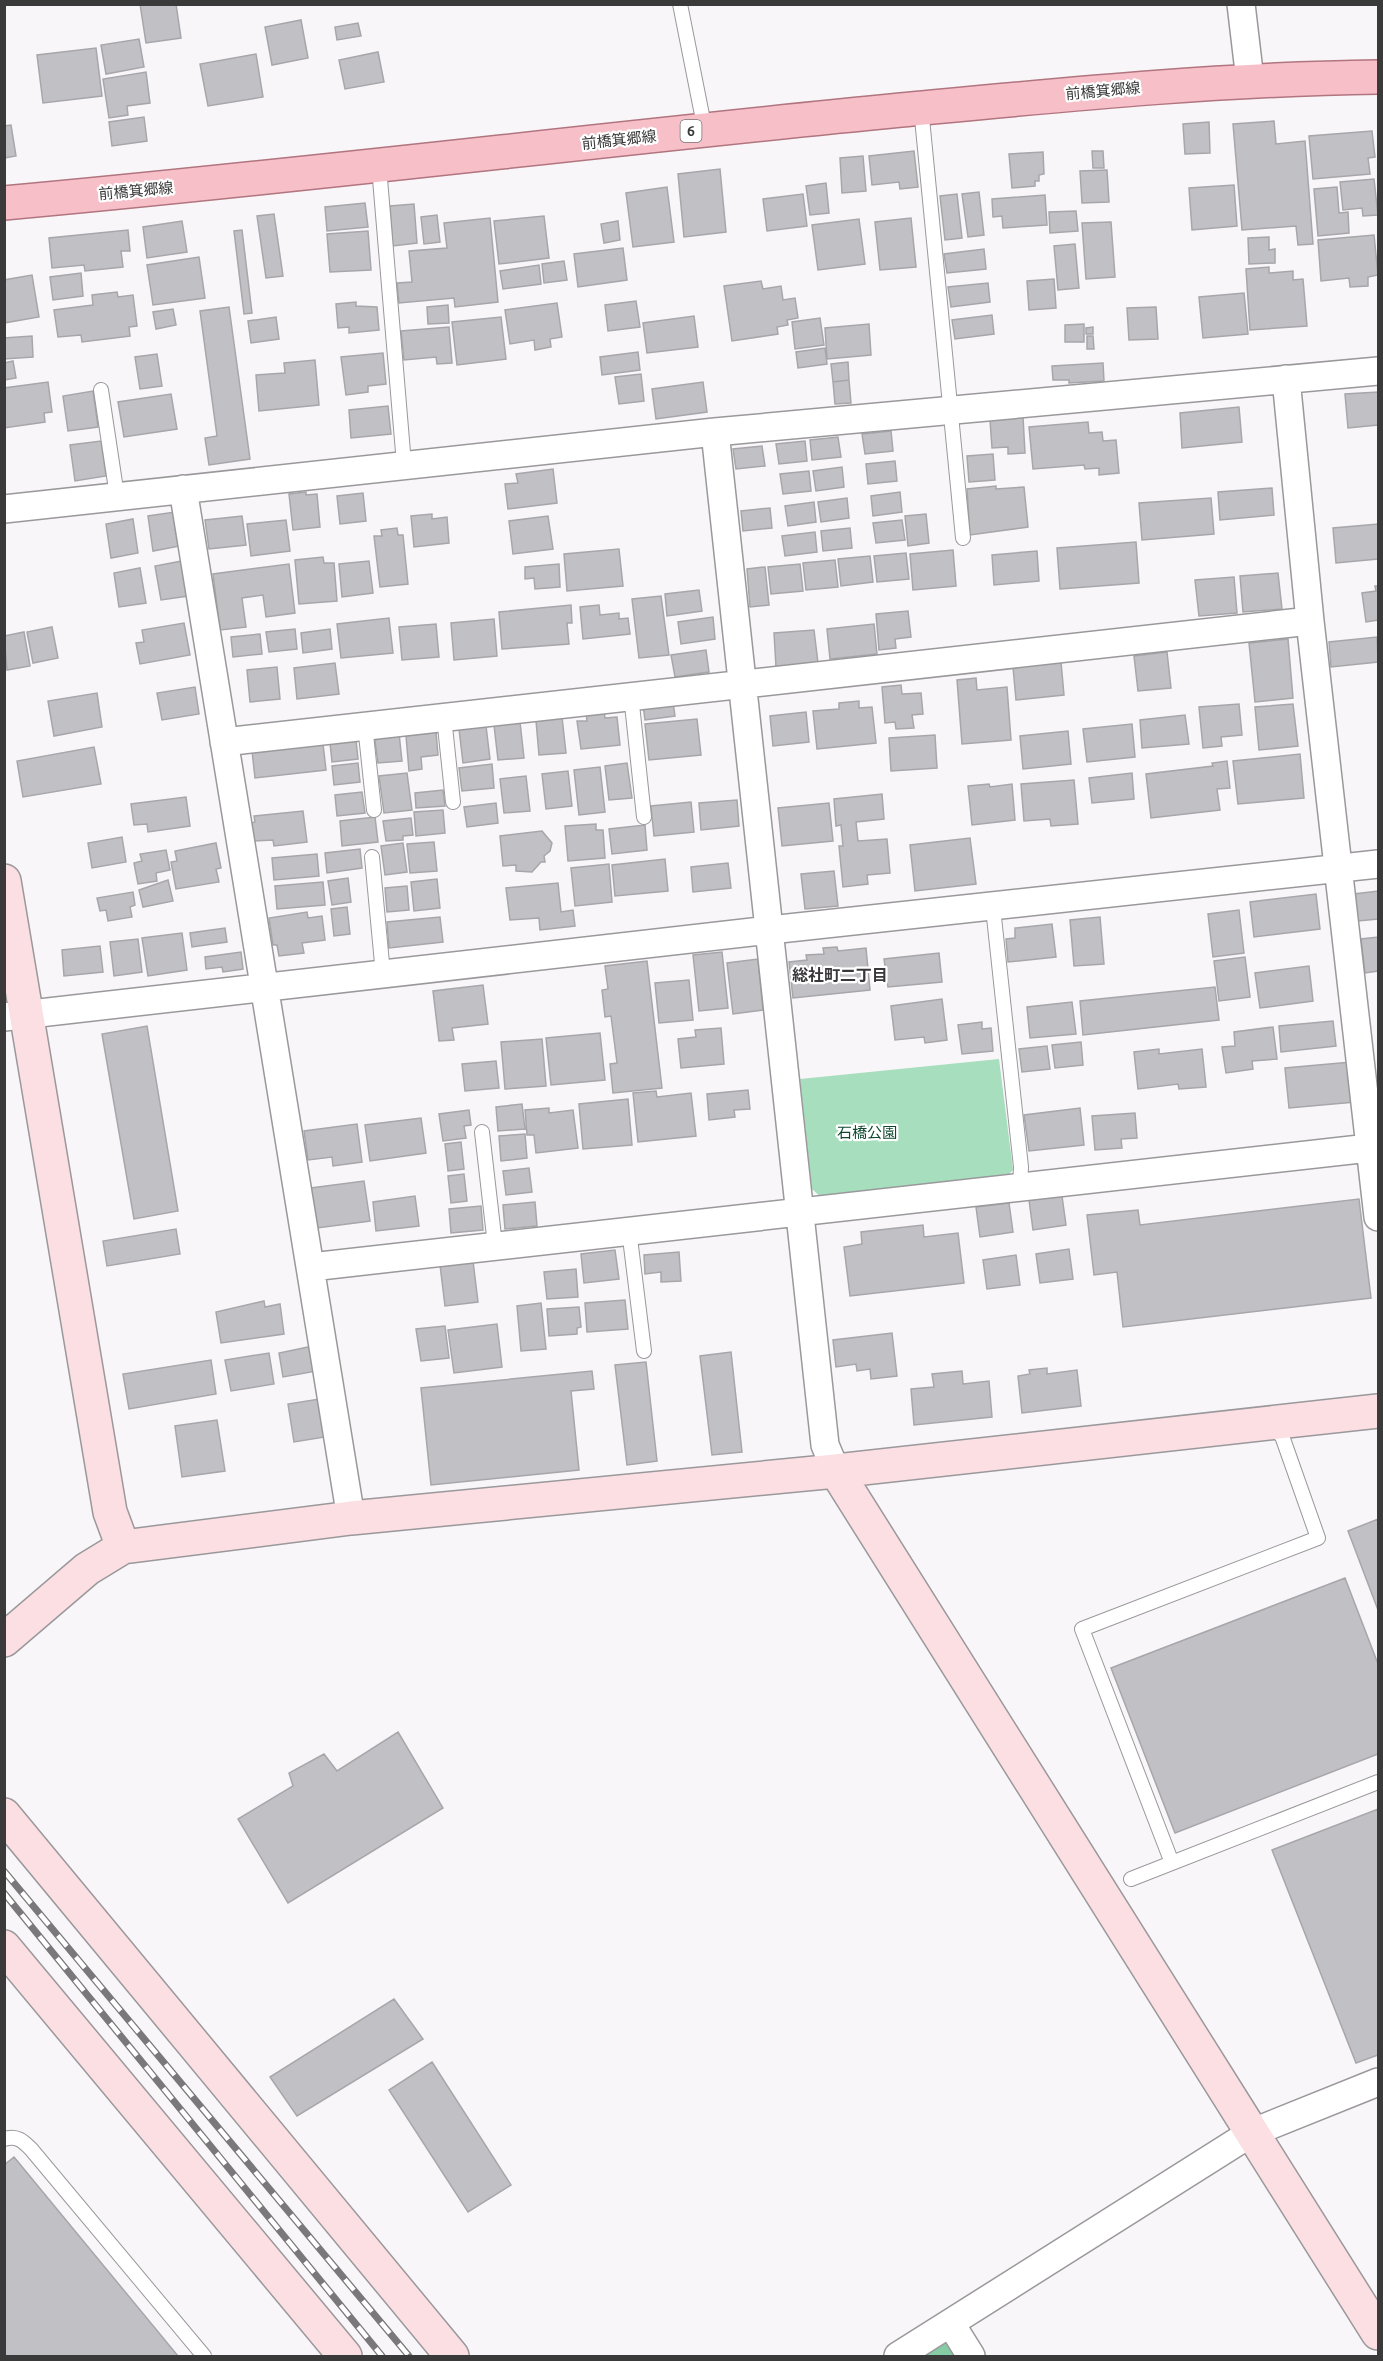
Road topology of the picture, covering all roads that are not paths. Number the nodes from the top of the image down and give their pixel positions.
1 (680, 4) edge
2 (1241, 4) edge
3 (1378, 77) edge
4 (1250, 80) junction
5 (921, 108) junction
6 (705, 130) junction
7 (378, 167) junction
8 (4, 203) edge
9 (1378, 371) edge
10 (1286, 379) junction
11 (101, 390) dead end
12 (951, 410) junction
13 (715, 432) junction
14 (404, 464) junction
15 (183, 489) junction
16 (117, 496) junction
17 (4, 509) edge
18 (963, 538) dead end
19 (1310, 621) junction
20 (741, 685) junction
21 (631, 695) junction
22 (444, 717) junction
23 (365, 725) junction
24 (224, 742) junction
25 (453, 802) dead end
26 (374, 810) dead end
27 (644, 817) dead end
28 (372, 857) dead end
29 (1378, 864) edge
30 (1340, 868) junction
31 (4, 881) edge
32 (993, 908) junction
33 (770, 930) junction
34 (382, 974) junction
35 (266, 986) junction
36 (15, 1016) edge
37 (482, 1132) dead end
38 (1369, 1148) junction
39 (1020, 1187) junction
40 (798, 1212) junction
41 (1378, 1217) edge
42 (629, 1230) junction
43 (495, 1245) junction
44 (311, 1267) junction
45 (644, 1351) dead end
46 (1378, 1411) edge
47 (1268, 1424) junction
48 (836, 1471) junction
49 (351, 1518) junction
50 (123, 1547) junction
51 (4, 1640) edge
52 (1378, 1782) edge
53 (4, 1815) edge
54 (1172, 1863) junction
55 (1131, 1879) dead end
56 (4, 1947) edge
57 (1378, 2082) edge
58 (1251, 2133) junction
59 (4, 2139) edge
60 (951, 2324) junction
61 (1378, 2333) edge
62 (204, 2356) edge
63 (345, 2356) edge
64 (452, 2356) edge
65 (898, 2356) edge
66 (971, 2356) edge

1 - 6 lane
2 - 4 street
3 - 4 main road, 前橋箕郷線 / 6
4 - 5 main road, 前橋箕郷線 / 6
5 - 6 main road, 前橋箕郷線 / 6
5 - 12 lane
6 - 7 main road, 前橋箕郷線 / 6
7 - 8 main road, 前橋箕郷線 / 6
7 - 14 lane
9 - 10 street
10 - 12 street
10 - 19 street
11 - 16 lane
12 - 13 street
12 - 18 lane
13 - 14 street
13 - 20 street
14 - 15 street
15 - 16 street
15 - 24 street
16 - 17 street
19 - 20 street
19 - 30 street
20 - 21 street
20 - 33 street
21 - 22 street
21 - 27 lane
22 - 23 street
22 - 25 lane
23 - 24 street
23 - 26 lane
24 - 35 street
28 - 34 lane
29 - 30 street
30 - 32 street
30 - 38 street
31 - 36 street
32 - 33 street
32 - 39 lane
33 - 34 street
33 - 40 street
34 - 35 street
35 - 36 street
35 - 44 street
36 - 50 street
37 - 43 lane
38 - 39 street
38 - 41 street
39 - 40 street
40 - 42 street
40 - 48 street
42 - 43 street
42 - 45 lane
43 - 44 street
44 - 49 street
46 - 47 street
47 - 48 street
47 - 54 lane
48 - 49 street
48 - 58 street
49 - 50 street
50 - 51 street
52 - 54 lane
53 - 64 street
54 - 55 lane
56 - 63 street
57 - 58 street
58 - 60 street
58 - 61 street
59 - 62 lane
60 - 65 street
60 - 66 street

